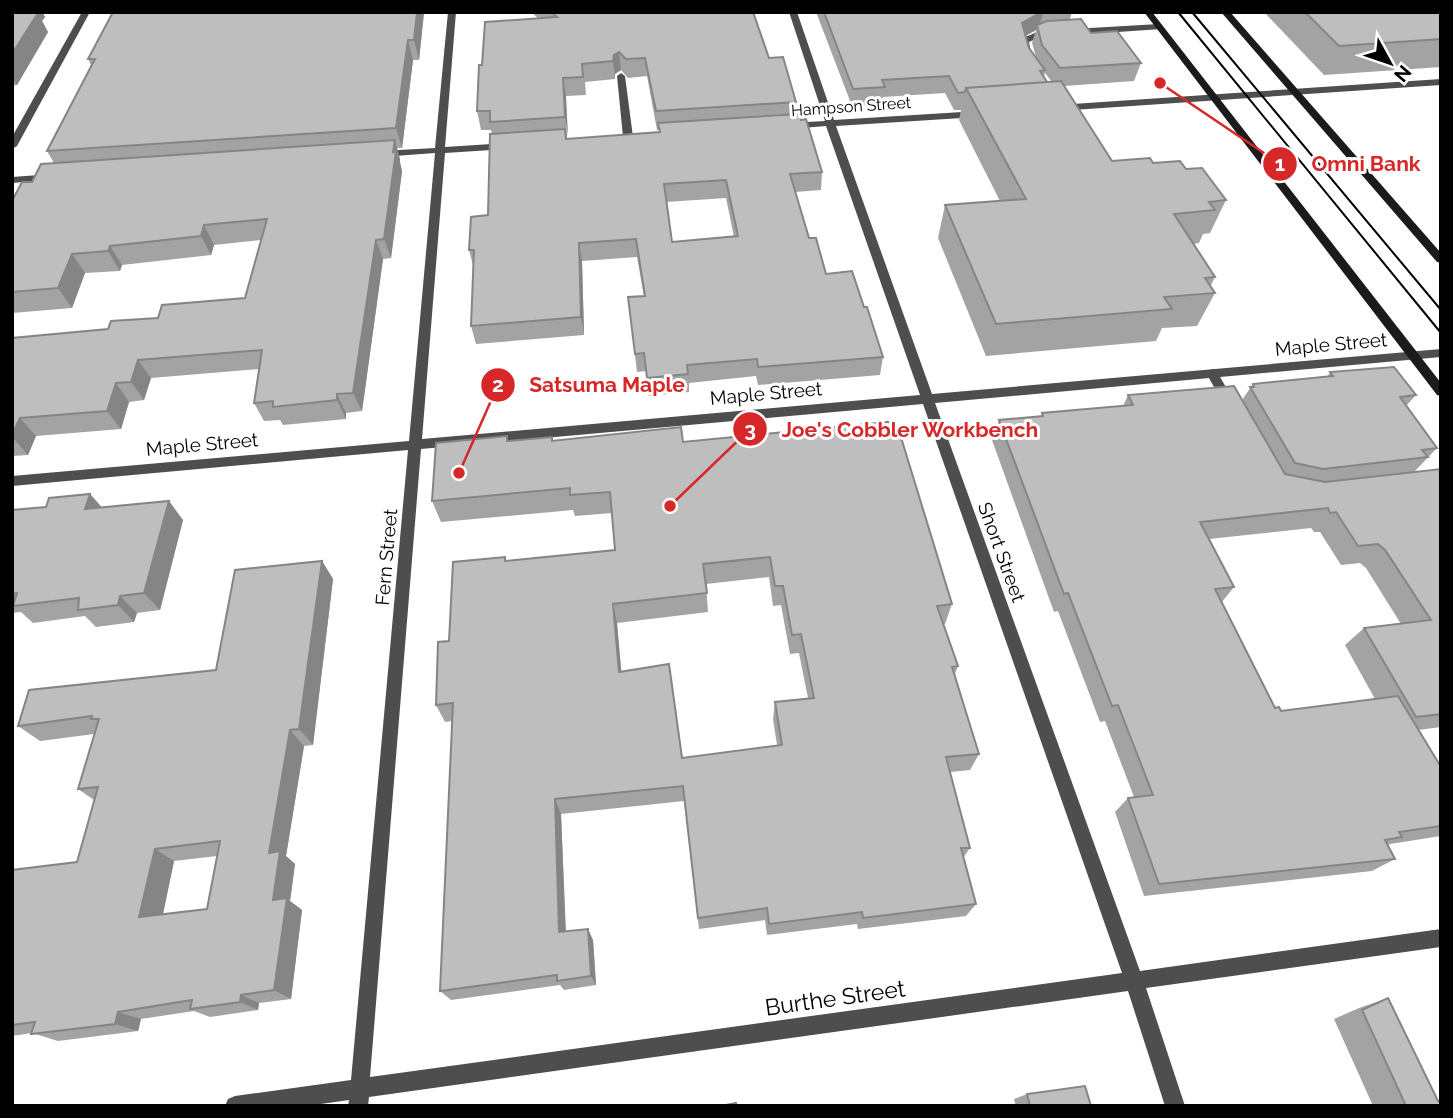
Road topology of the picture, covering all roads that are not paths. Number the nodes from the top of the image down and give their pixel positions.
1 (86, 12) edge
2 (452, 12) edge
3 (793, 12) edge
4 (1147, 12) edge
5 (1226, 12) edge
6 (1159, 27) junction
7 (1031, 64) edge
8 (621, 76) edge
9 (1441, 82) edge
10 (1294, 93) junction
11 (1055, 97) edge
12 (1212, 98) junction
13 (1063, 108) junction
14 (1050, 109) edge
15 (995, 113) edge
16 (830, 124) junction
17 (776, 127) edge
18 (642, 136) edge
19 (615, 138) edge
20 (628, 138) junction
21 (521, 145) edge
22 (12, 146) edge
23 (440, 150) junction
24 (371, 155) edge
25 (68, 176) edge
26 (12, 180) edge
27 (1441, 260) edge
28 (1441, 353) edge
29 (1413, 356) junction
30 (1212, 373) junction
31 (1441, 392) edge
32 (927, 398) junction
33 (1238, 419) edge
34 (415, 444) junction
35 (12, 481) edge
36 (1441, 938) edge
37 (1134, 981) junction
38 (358, 1097) edge
39 (235, 1106) edge
40 (1175, 1106) edge

1 - 22 street
2 - 23 street, Fern Street
3 - 16 street, Short Street
4 - 6 main road
5 - 10 main road
6 - 7 street
6 - 12 main road
8 - 20 street
9 - 10 street
10 - 12 street
10 - 27 main road
11 - 13 street
12 - 13 street
12 - 29 main road
13 - 14 street
15 - 16 street, Hampson Street
16 - 17 street, Hampson Street
16 - 32 street, Short Street
18 - 20 street
19 - 20 street
21 - 23 street
23 - 24 street
23 - 34 street, Fern Street
25 - 26 street
28 - 29 street, Maple Street
29 - 30 street, Maple Street
29 - 31 main road
30 - 32 street, Maple Street
30 - 33 street
32 - 34 street, Maple Street
32 - 37 street, Short Street
34 - 35 street, Maple Street
34 - 38 street, Fern Street
36 - 37 street, Burthe Street
37 - 38 street, Burthe Street
37 - 40 street, Short Street
38 - 39 street, Burthe Street

